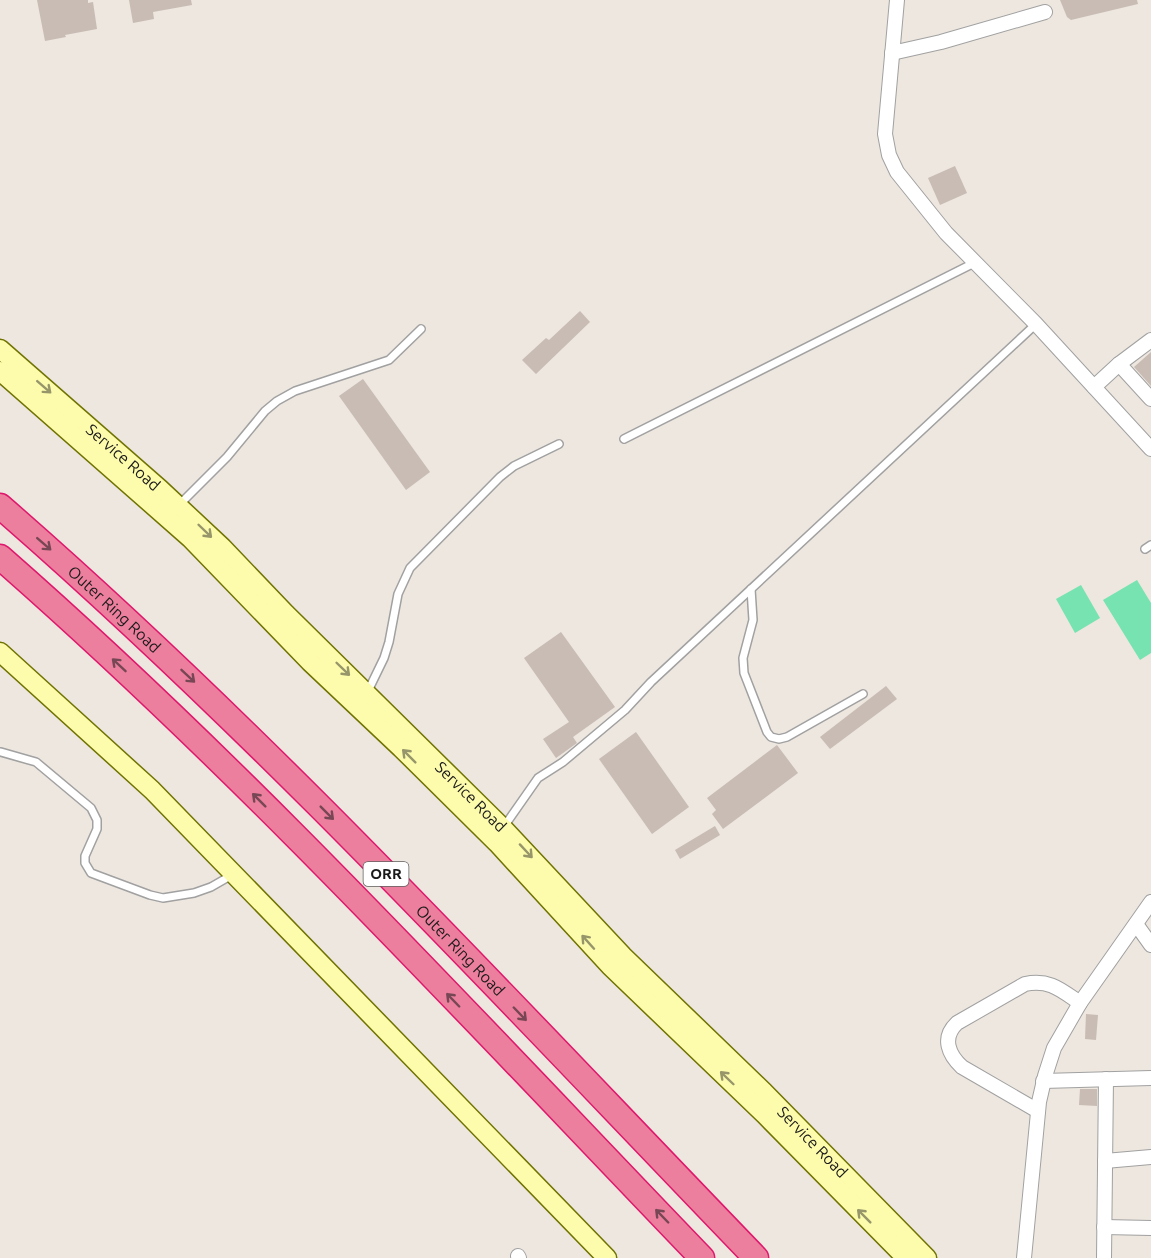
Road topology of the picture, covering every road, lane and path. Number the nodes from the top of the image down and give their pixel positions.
1 (897, 0) edge
2 (1045, 12) dead end
3 (892, 53) junction
4 (974, 263) junction
5 (1036, 324) junction
6 (421, 329) dead end
7 (1151, 340) edge
8 (0, 349) edge
9 (1119, 364) junction
10 (0, 371) edge
11 (1094, 387) junction
12 (1151, 399) edge
13 (624, 439) dead end
14 (559, 444) dead end
15 (1151, 449) edge
16 (0, 506) edge
17 (178, 506) junction
18 (0, 557) edge
19 (751, 590) junction
20 (0, 652) edge
21 (367, 693) junction
22 (863, 694) dead end
23 (1, 752) edge
24 (503, 828) junction
25 (235, 874) junction
26 (1151, 902) edge
27 (1136, 924) junction
28 (1151, 945) edge
29 (1080, 1004) junction
30 (1151, 1078) edge
31 (1106, 1079) junction
32 (1043, 1081) junction
33 (1038, 1111) junction
34 (1151, 1157) edge
35 (1105, 1161) junction
36 (1104, 1227) junction
37 (1151, 1228) edge
38 (607, 1258) edge
39 (702, 1258) edge
40 (756, 1258) edge
41 (906, 1258) edge
42 (927, 1258) edge
43 (1024, 1258) edge
44 (1104, 1258) edge

1 - 3 street
2 - 3 street
3 - 4 street
4 - 5 street
4 - 13 lane
5 - 11 street
5 - 19 lane
6 - 17 lane
7 - 9 street
8 -> 17 main road, Service Road
9 - 11 street
9 - 12 street
41 -> 10 main road
11 - 15 street
14 - 21 lane
16 -> 40 highway, Outer Ring Road / ORR
17 -> 21 main road, Service Road
39 -> 18 highway, ORR
19 - 22 lane
19 - 24 lane
20 - 25 main road
21 - 24 main road, Service Road
23 - 25 lane
24 -> 42 main road, Service Road
25 - 38 main road
26 - 27 street
27 - 28 street
27 - 29 street
29 - 32 street
29 - 33 street
30 - 31 street
31 - 32 street
31 - 35 street
32 - 33 street
33 - 43 street
34 - 35 street
35 - 36 street
36 - 37 street
36 - 44 street

